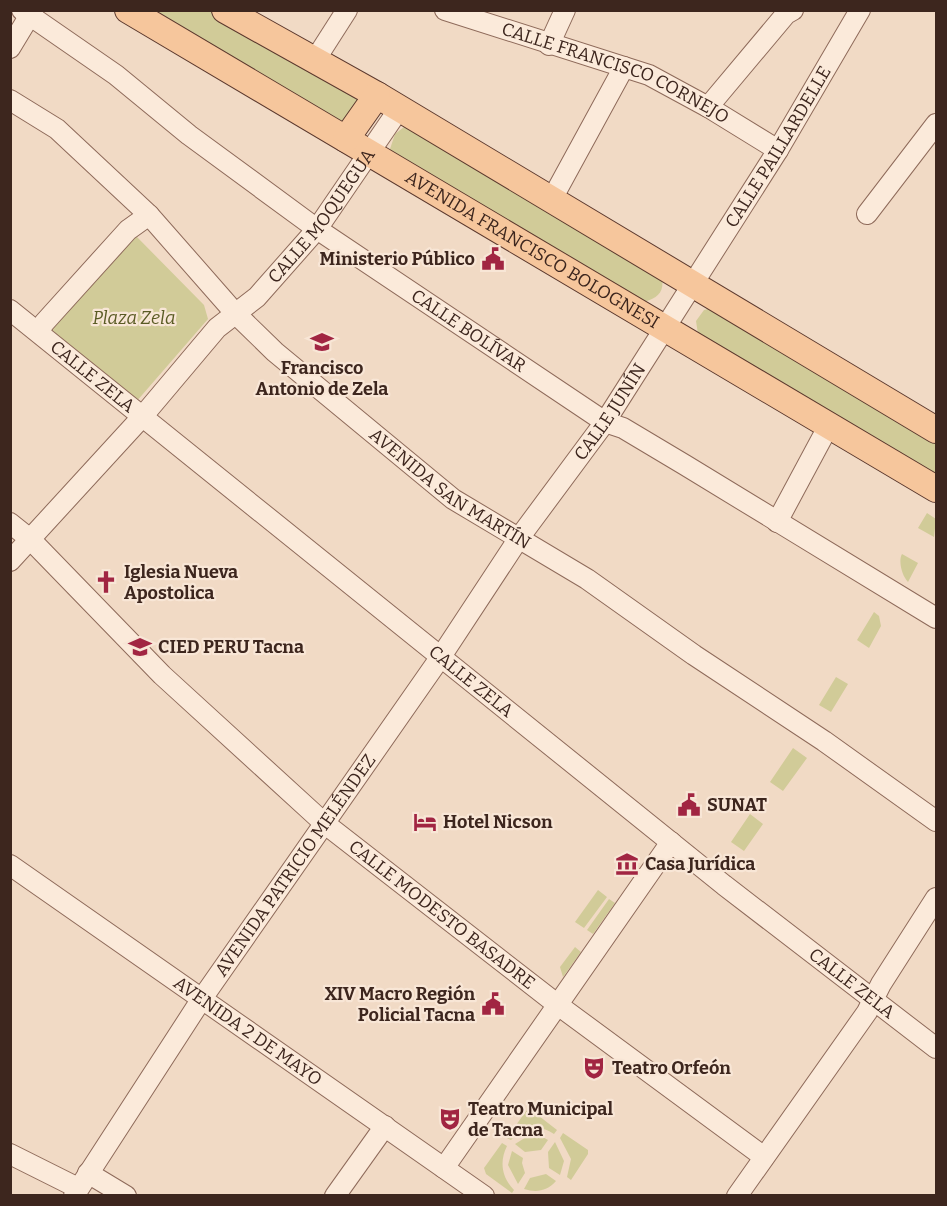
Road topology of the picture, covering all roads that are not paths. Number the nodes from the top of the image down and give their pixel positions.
1 (128, 10) edge
2 (225, 10) edge
3 (347, 10) edge
4 (445, 10) edge
5 (565, 10) edge
6 (793, 10) edge
7 (860, 10) edge
8 (28, 12) edge
9 (549, 45) junction
10 (10, 48) edge
11 (315, 60) junction
12 (624, 67) junction
13 (376, 95) junction
14 (10, 100) edge
15 (708, 107) junction
16 (399, 109) junction
17 (936, 124) edge
18 (346, 139) junction
19 (778, 150) junction
20 (368, 152) junction
21 (552, 200) junction
22 (867, 214) dead end
23 (149, 215) junction
24 (317, 230) junction
25 (692, 281) junction
26 (10, 310) edge
27 (236, 313) junction
28 (666, 328) junction
29 (39, 332) junction
30 (142, 417) junction
31 (605, 422) junction
32 (830, 425) junction
33 (936, 430) edge
34 (936, 489) edge
35 (777, 522) junction
36 (10, 524) edge
37 (519, 538) junction
38 (30, 539) junction
39 (10, 561) edge
40 (936, 618) edge
41 (442, 656) junction
42 (936, 821) edge
43 (324, 823) junction
44 (671, 842) junction
45 (10, 865) edge
46 (936, 898) edge
47 (873, 999) junction
48 (201, 1000) junction
49 (558, 1005) junction
50 (936, 1048) edge
51 (385, 1126) junction
52 (10, 1154) edge
53 (764, 1157) junction
54 (444, 1168) junction
55 (80, 1186) edge
56 (126, 1196) edge
57 (335, 1196) edge
58 (484, 1196) edge
59 (736, 1196) edge

1 - 18 main road, AVENIDA FRANCISCO BOLOGNESI
2 - 11 main road
3 - 11 street
4 - 9 street, CALLE FRANCISCO CORNEJO
5 - 9 street
6 - 15 street
7 - 19 street, CALLE PAILLARDELLE
8 - 10 street
8 - 24 street, CALLE BOLÍVAR
9 - 12 street, CALLE FRANCISCO CORNEJO
11 - 13 main road
12 - 15 street, CALLE FRANCISCO CORNEJO
12 - 21 street
13 - 16 main road
13 - 18 main road
14 - 23 street, AVENIDA SAN MARTÍN
15 - 19 street, CALLE FRANCISCO CORNEJO
16 - 20 street, CALLE MOQUEGUA
16 - 21 main road
17 - 22 street
18 - 20 main road, AVENIDA FRANCISCO BOLOGNESI
19 - 25 street, CALLE PAILLARDELLE
20 - 24 street, CALLE MOQUEGUA
20 - 28 main road, AVENIDA FRANCISCO BOLOGNESI
21 - 25 main road
23 - 27 street, AVENIDA SAN MARTÍN
23 - 29 street
24 - 27 street, CALLE MOQUEGUA
24 - 31 street, CALLE BOLÍVAR
25 - 28 street, CALLE JUNÍN
25 - 33 main road
26 - 29 street, CALLE ZELA
27 - 30 street, CALLE MOQUEGUA
27 - 37 street, AVENIDA SAN MARTÍN
28 - 31 street, CALLE JUNÍN
28 - 32 main road, AVENIDA FRANCISCO BOLOGNESI
29 - 30 street, CALLE ZELA
30 - 38 street, CALLE MOQUEGUA
30 - 41 street, CALLE ZELA
31 - 35 street, CALLE BOLÍVAR
31 - 37 street, CALLE JUNÍN
32 - 34 main road, AVENIDA FRANCISCO BOLOGNESI
32 - 35 street
35 - 40 street, CALLE BOLÍVAR
36 - 38 street, CALLE MODESTO BASADRE
37 - 41 street, AVENIDA PATRICIO MELÉNDEZ
37 - 42 street, AVENIDA SAN MARTÍN
38 - 39 street, CALLE MOQUEGUA
38 - 43 street, CALLE MODESTO BASADRE
41 - 43 street, AVENIDA PATRICIO MELÉNDEZ
41 - 44 street, CALLE ZELA
43 - 48 street, AVENIDA PATRICIO MELÉNDEZ
43 - 49 street, CALLE MODESTO BASADRE
44 - 47 street, CALLE ZELA
44 - 49 street
45 - 48 street, AVENIDA 2 DE MAYO
46 - 47 street
47 - 50 street, CALLE ZELA
47 - 53 street
48 - 51 street, AVENIDA 2 DE MAYO
48 - 55 street, AVENIDA PATRICIO MELÉNDEZ
49 - 53 street, CALLE MODESTO BASADRE
49 - 54 street
51 - 54 street, AVENIDA 2 DE MAYO
51 - 57 street
52 - 55 street
53 - 59 street
54 - 58 street, AVENIDA 2 DE MAYO
55 - 56 street

